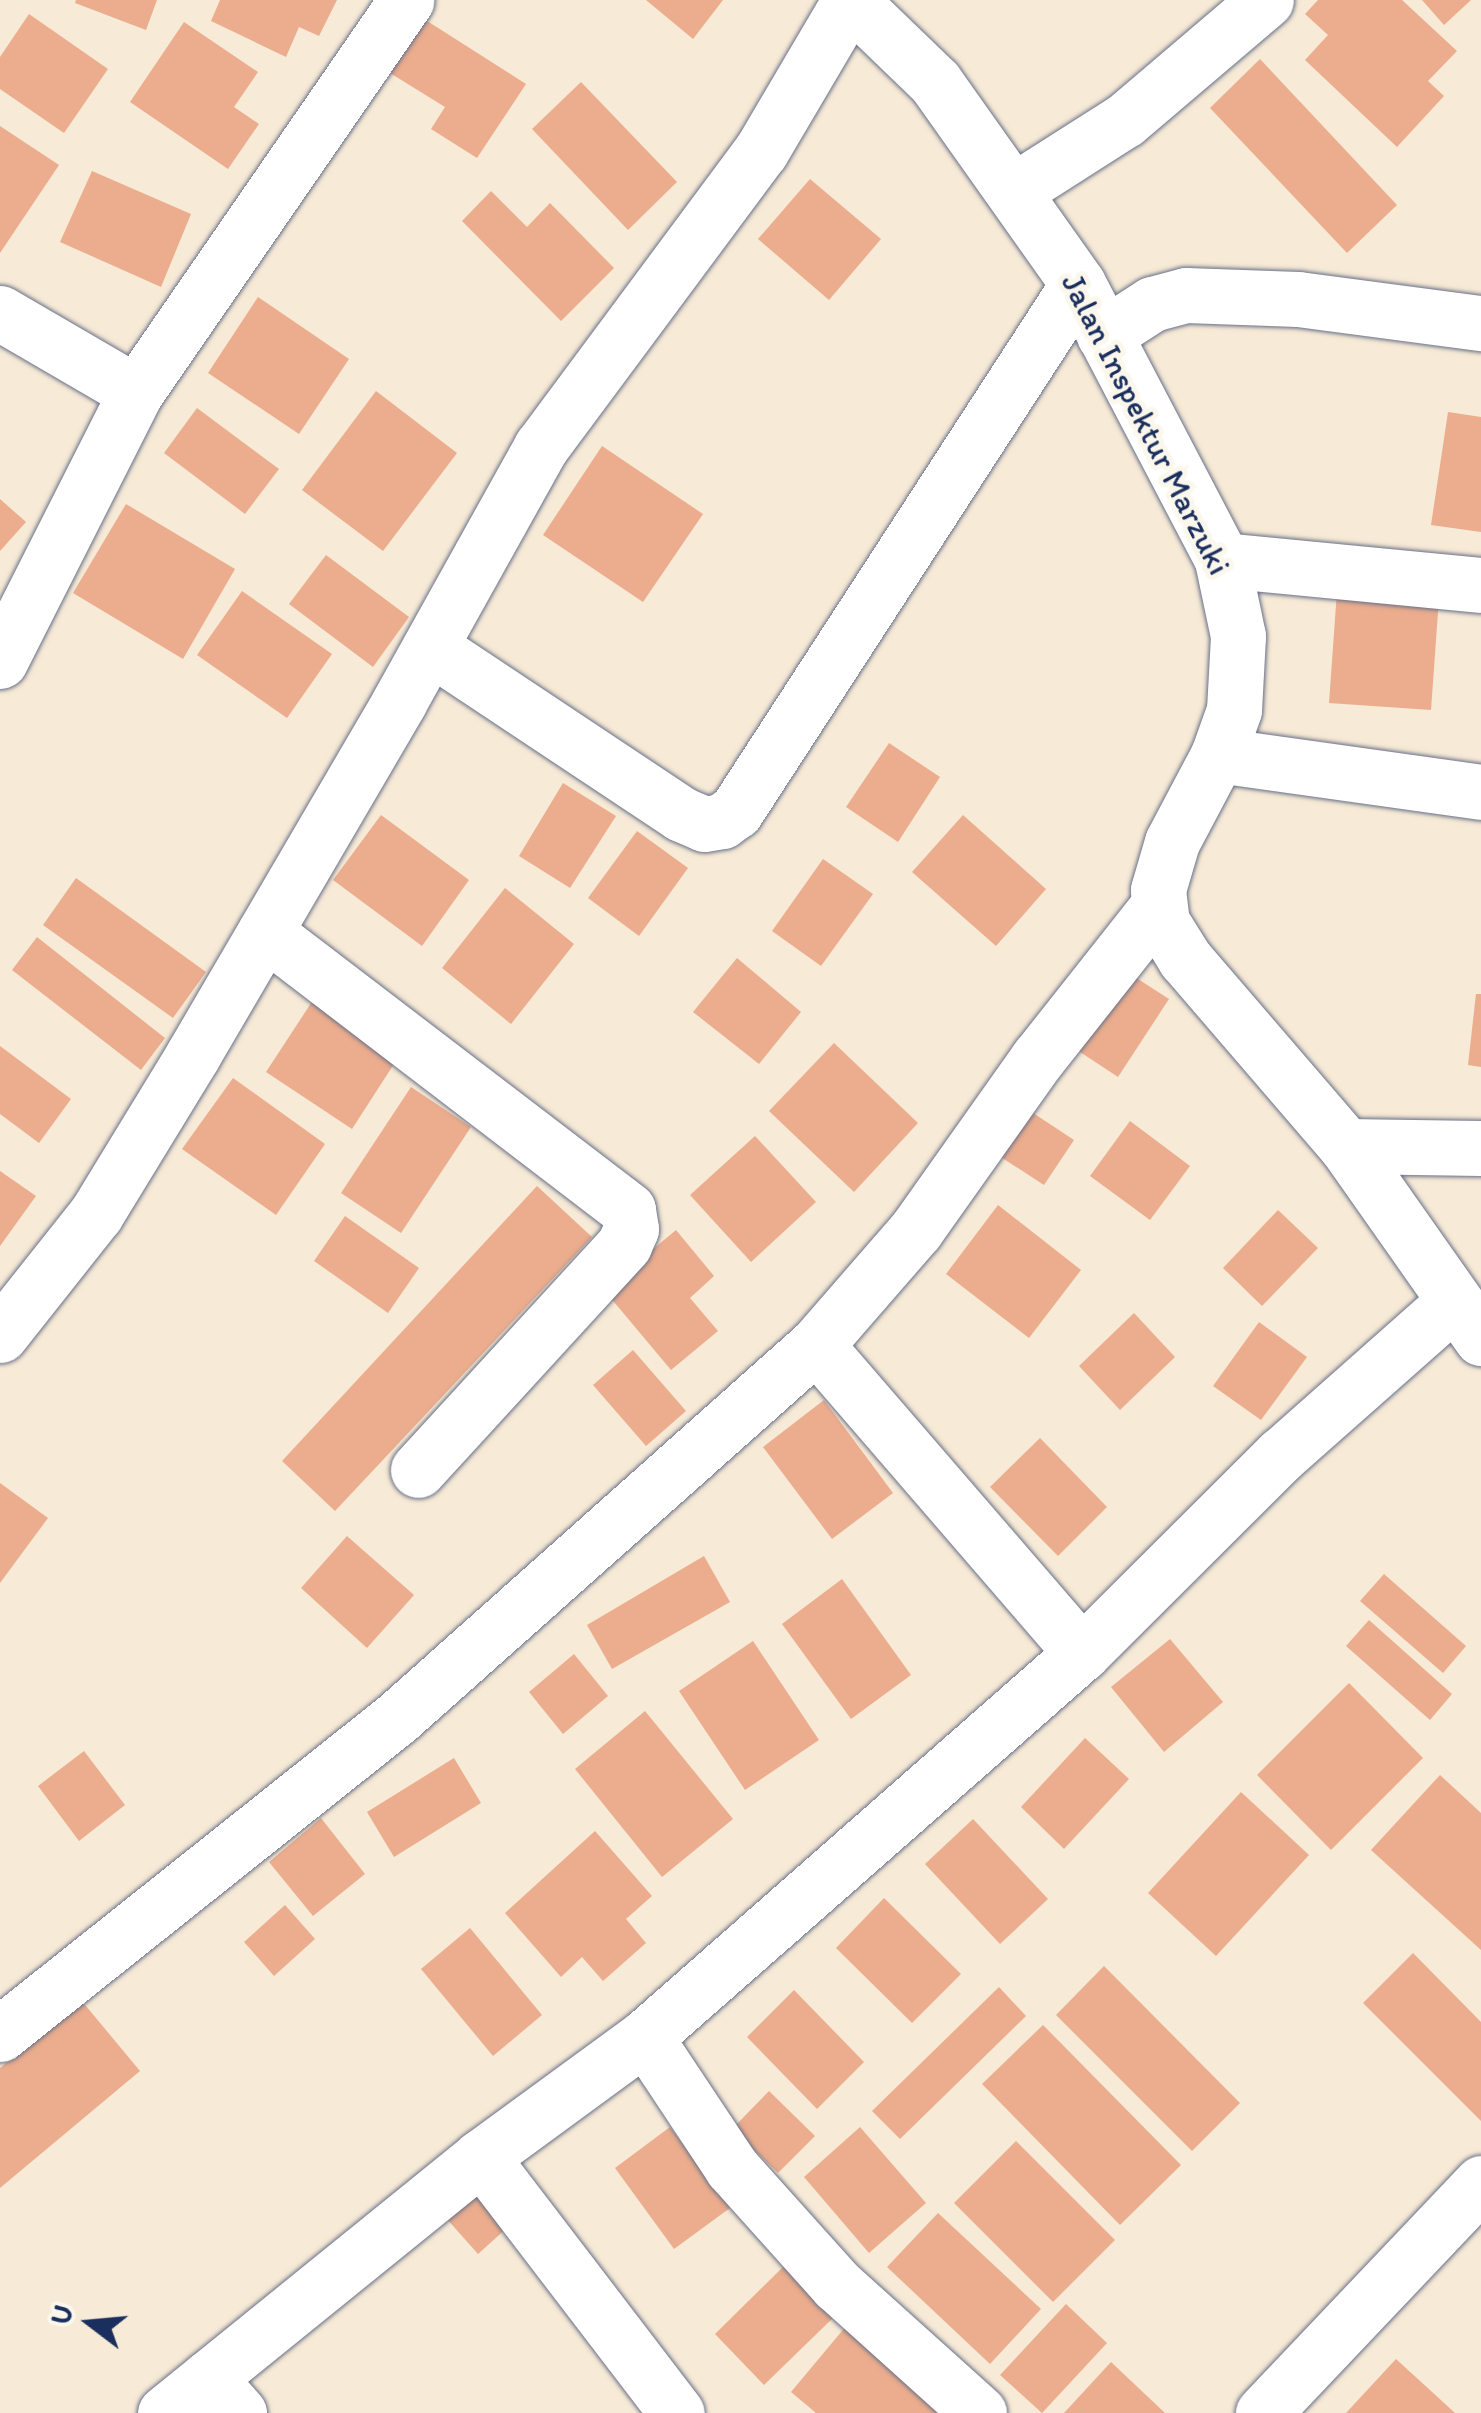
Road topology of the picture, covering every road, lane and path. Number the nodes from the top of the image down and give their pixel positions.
1 (406, 0) edge
2 (1266, 0) edge
3 (855, 2) edge
4 (1015, 190) junction
5 (1078, 284) junction
6 (0, 313) edge
7 (1481, 323) edge
8 (1104, 335) junction
9 (136, 392) junction
10 (1222, 560) junction
11 (1481, 585) edge
12 (430, 646) junction
13 (0, 661) edge
14 (1218, 756) junction
15 (1481, 792) edge
16 (1158, 906) junction
17 (266, 932) junction
18 (1346, 1146) junction
19 (1481, 1148) edge
20 (1467, 1320) edge
21 (0, 1335) edge
22 (816, 1345) junction
23 (418, 1470) dead end
24 (1082, 1652) junction
25 (0, 2034) edge
26 (644, 2037) junction
27 (481, 2157) junction
28 (1481, 2183) edge
29 (224, 2396) edge
30 (165, 2413) edge
31 (676, 2413) edge
32 (979, 2413) edge
33 (1263, 2413) edge

1 - 9 street
2 - 4 street
3 - 4 street, Jalan Inspektur Marzuki
3 - 12 street
4 - 5 street, Jalan Inspektur Marzuki
5 - 8 street, Jalan Inspektur Marzuki
5 - 12 street
6 - 9 street
7 - 8 street
8 - 10 street, Jalan Inspektur Marzuki
9 - 13 street
10 - 11 street
10 - 14 street, Jalan Inspektur Marzuki
12 - 17 street
14 - 15 street
14 - 16 street, Jalan Inspektur Marzuki
16 - 18 street
16 - 22 street
17 - 21 street
17 - 23 street
18 - 19 street
18 - 20 street
20 - 24 street
22 - 24 street
22 - 25 street
24 - 26 street
26 - 27 street
26 - 32 street
27 - 29 street
27 - 31 street
28 - 33 street
29 - 30 street

